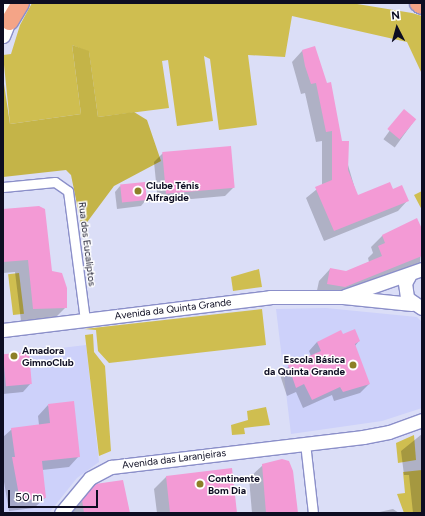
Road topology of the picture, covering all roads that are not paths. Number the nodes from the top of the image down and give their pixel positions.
1 (7, 3) edge
2 (20, 3) edge
3 (418, 3) edge
4 (422, 4) edge
5 (6, 28) edge
6 (3, 187) edge
7 (422, 269) edge
8 (409, 276) junction
9 (343, 297) junction
10 (417, 306) edge
11 (85, 320) junction
12 (3, 330) edge
13 (422, 420) edge
14 (305, 443) junction
15 (61, 513) edge
16 (313, 513) edge

1 - 5 street
2 - 5 highway
3 - 4 highway
6 - 11 street, Rua dos Eucaliptos
7 - 8 street, Avenida da Quinta Grande
8 - 9 street, Avenida da Quinta Grande
8 - 10 street, Avenida da Quinta Grande
9 - 10 street, Avenida da Quinta Grande
9 - 11 street, Avenida da Quinta Grande
11 - 12 street, Avenida da Quinta Grande
13 - 14 street, Avenida das Laranjeiras
14 - 15 street, Avenida das Laranjeiras
14 - 16 street

